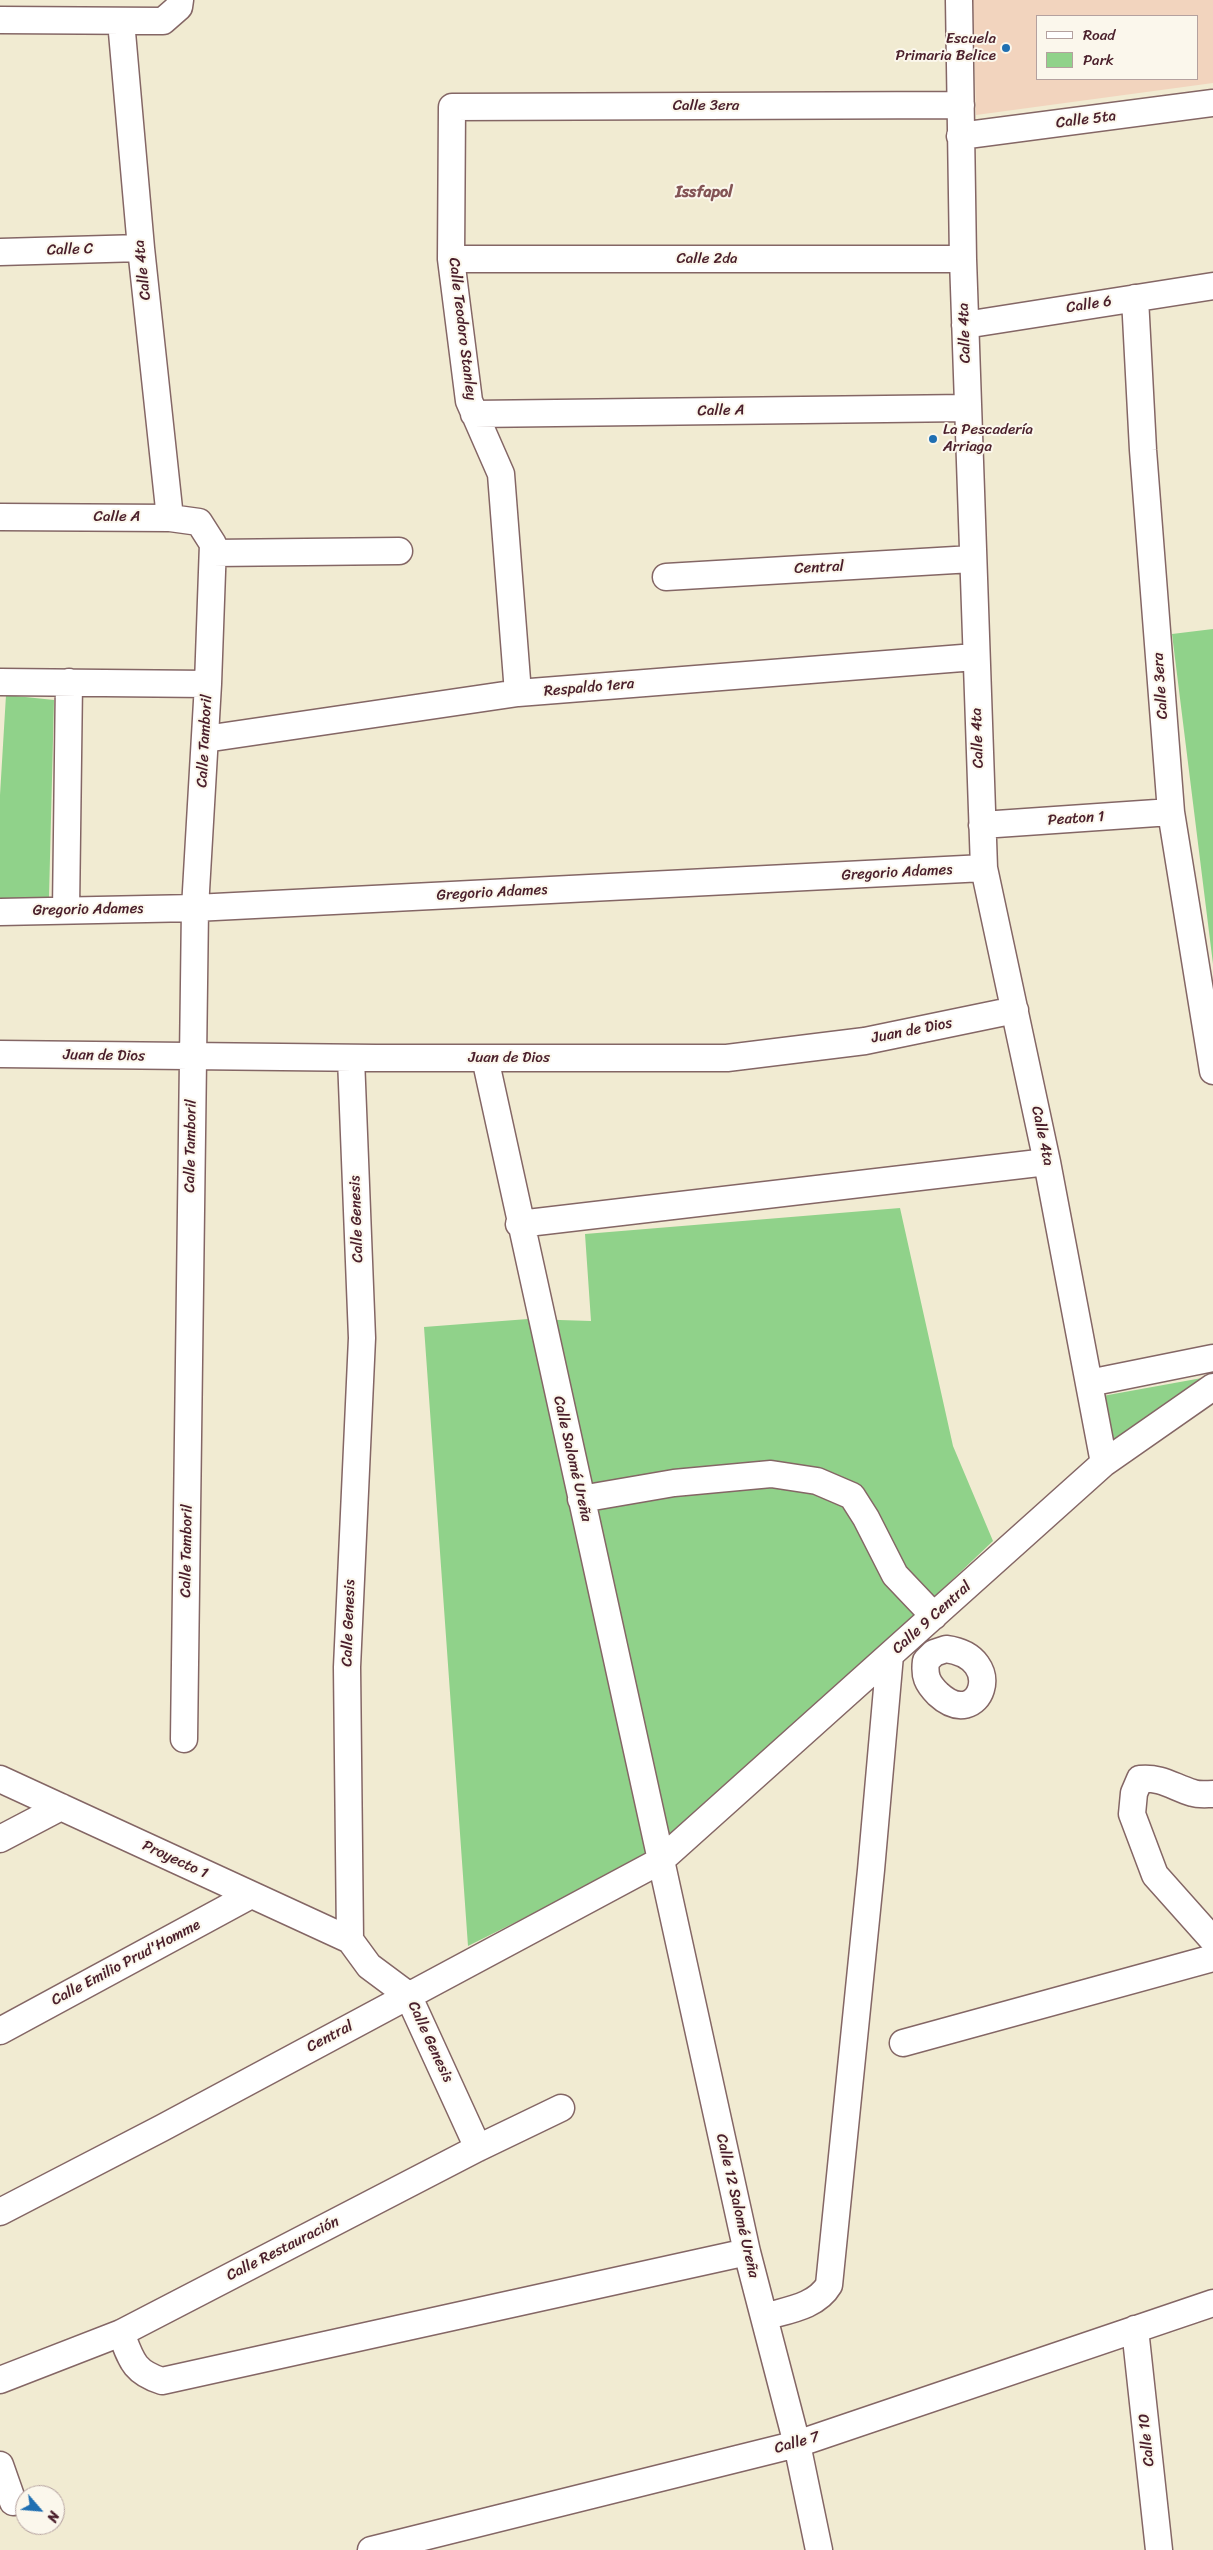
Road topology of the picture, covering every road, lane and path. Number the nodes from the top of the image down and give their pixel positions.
1 (180, 0) edge
2 (960, 0) edge
3 (0, 20) edge
4 (121, 21) junction
5 (1213, 103) edge
6 (961, 105) junction
7 (452, 107) joint
8 (960, 136) junction
9 (141, 248) junction
10 (0, 252) edge
11 (452, 259) junction
12 (963, 259) junction
13 (1213, 286) edge
14 (1135, 298) junction
15 (965, 325) junction
16 (967, 408) junction
17 (474, 414) junction
18 (0, 517) edge
19 (170, 518) junction
20 (399, 551) dead end
21 (212, 553) junction
22 (972, 559) junction
23 (666, 577) dead end
24 (975, 657) junction
25 (0, 682) edge
26 (69, 682) junction
27 (208, 684) junction
28 (518, 693) junction
29 (205, 739) junction
30 (1171, 812) junction
31 (982, 825) junction
32 (984, 868) junction
33 (195, 908) junction
34 (66, 910) junction
35 (0, 912) edge
36 (1015, 1010) junction
37 (0, 1054) edge
38 (192, 1057) junction
39 (351, 1058) junction
40 (484, 1058) junction
41 (1213, 1071) edge
42 (1047, 1162) junction
43 (520, 1224) junction
44 (1213, 1358) edge
45 (1088, 1383) junction
46 (1213, 1387) edge
47 (1104, 1464) junction
48 (581, 1499) junction
49 (934, 1616) junction
50 (898, 1648) junction
51 (926, 1661) dead end
52 (184, 1739) dead end
53 (0, 1779) edge
54 (1213, 1794) edge
55 (61, 1807) junction
56 (0, 1839) edge
57 (660, 1860) junction
58 (251, 1895) junction
59 (350, 1940) junction
60 (1213, 1940) edge
61 (1213, 1958) edge
62 (408, 1995) junction
63 (0, 2031) edge
64 (903, 2043) dead end
65 (561, 2108) dead end
66 (478, 2148) junction
67 (0, 2212) edge
68 (747, 2252) junction
69 (1213, 2302) edge
70 (764, 2317) junction
71 (1135, 2329) junction
72 (121, 2333) junction
73 (0, 2380) edge
74 (797, 2444) junction
75 (0, 2465) edge
76 (13, 2502) dead end
77 (371, 2550) edge
78 (819, 2550) edge
79 (1159, 2550) edge

1 - 4 street
2 - 6 street, Calle 4ta
3 - 4 street
4 - 9 street, Calle 4ta
5 - 8 street, Calle 5ta
6 - 7 street, Calle 3era
6 - 8 street, Calle 4ta
7 - 11 street, Calle Teodoro Stanley
8 - 12 street, Calle 4ta
9 - 10 street, Calle C
9 - 19 street, Calle 4ta
11 - 12 street, Calle 2da
11 - 17 street, Calle Teodoro Stanley
12 - 15 street, Calle 4ta
13 - 14 street, Calle 6
14 - 15 street, Calle 6
14 - 30 street, Calle 3era
15 - 16 street, Calle 4ta
16 - 17 street, Calle A
16 - 22 street, Calle 4ta
17 - 28 street, Calle Teodoro Stanley
18 - 19 street, Calle A
19 - 21 street, Calle A
20 - 21 street
21 - 27 street, Calle Tamboril
22 - 23 street, Central
22 - 24 street, Calle 4ta
24 - 28 street, Respaldo 1era
24 - 31 street, Calle 4ta
25 - 26 street
26 - 27 street
26 - 34 street
27 - 29 street, Calle Tamboril
28 - 29 street, Respaldo 1era
29 - 33 street, Calle Tamboril
30 - 31 street, Peaton 1
30 - 41 street, Calle 3era
31 - 32 street, Calle 4ta
32 - 33 street, Gregorio Adames
32 - 36 street, Calle 4ta
33 - 34 street, Gregorio Adames
33 - 38 street, Calle Tamboril
34 - 35 street, Gregorio Adames
36 - 40 street, Juan de Dios
36 - 42 street, Calle 4ta
37 - 38 street, Juan de Dios
38 - 39 street, Juan de Dios
38 - 52 street, Calle Tamboril
39 - 40 street, Juan de Dios
39 - 59 street, Calle Genesis
40 - 43 street, Calle Salomé Ureña
42 - 43 street
42 - 45 street, Calle 4ta
43 - 48 street, Calle Salomé Ureña
44 - 45 street
45 - 47 street, Calle 4ta
46 - 47 street, Calle 9 Central
47 - 49 street, Calle 9 Central
48 - 49 street
48 - 57 street, Calle Salomé Ureña
49 - 50 street, Calle 9 Central
50 - 51 street
50 - 57 street, Calle 9 Central
50 - 70 street
53 - 55 street, Proyecto 1
54 - 60 street
55 - 56 street
55 - 58 street, Proyecto 1
57 - 62 street, Central
57 - 68 street, Calle 12 Salomé Ureña
58 - 59 street, Proyecto 1
58 - 63 street, Calle Emilio Prud'Homme
59 - 62 street, Calle Genesis
61 - 64 street
62 - 66 street, Calle Genesis
62 - 67 street, Central
65 - 66 street, Calle Restauración
66 - 72 street, Calle Restauración
68 - 70 street, Calle 12 Salomé Ureña
68 - 72 street
69 - 71 street, Calle 7
70 - 74 street, Calle 12 Salomé Ureña
71 - 74 street, Calle 7
71 - 79 street, Calle 10
72 - 73 street, Calle Restauración
74 - 77 street, Calle 7
74 - 78 street, Calle 12 Salomé Ureña
75 - 76 street

